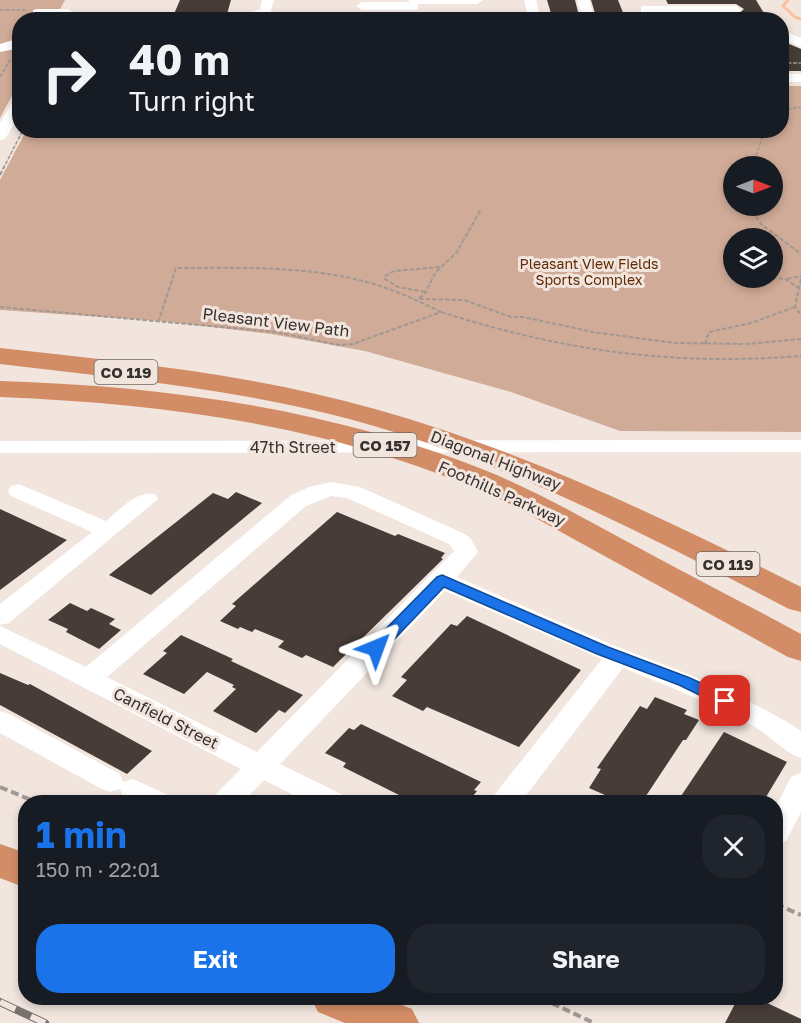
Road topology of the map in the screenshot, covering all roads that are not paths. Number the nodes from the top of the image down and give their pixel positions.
1 (477, 0) edge
2 (414, 2) edge
3 (362, 3) edge
4 (40, 10) edge
5 (70, 10) edge
6 (645, 10) edge
7 (736, 10) dead end
8 (11, 107) edge
9 (0, 136) edge
10 (0, 356) edge
11 (0, 372) edge
12 (171, 378) junction
13 (0, 388) edge
14 (801, 446) edge
15 (0, 447) edge
16 (19, 491) dead end
17 (147, 499) dead end
18 (107, 530) junction
19 (442, 580) junction
20 (801, 601) edge
21 (0, 617) edge
22 (0, 634) edge
23 (801, 649) edge
24 (618, 656) junction
25 (88, 679) junction
26 (0, 721) edge
27 (801, 748) edge
28 (261, 767) junction
29 (801, 784) edge
30 (133, 791) edge
31 (233, 795) edge
32 (317, 795) edge
33 (510, 795) edge
34 (783, 819) edge
35 (0, 860) edge
36 (18, 868) edge
37 (360, 1005) edge
38 (387, 1012) edge

1 - 2 street
2 - 3 street
4 - 5 street
6 - 7 street
8 - 9 street
10 - 12 highway, CO 119
11 - 12 highway
12 - 20 highway, Diagonal Highway / CO 119
13 - 23 highway, Foothills Parkway / CO 157
14 - 15 street, 47th Street
16 - 18 street
17 - 18 street
18 - 21 street
19 - 24 street
19 - 25 street
19 - 28 street
22 - 25 street, Canfield Street
24 - 27 street
24 - 33 street
25 - 28 street, Canfield Street
26 - 30 street
28 - 31 street
28 - 32 street, Canfield Street
29 - 34 street
35 - 36 highway
37 - 38 highway

